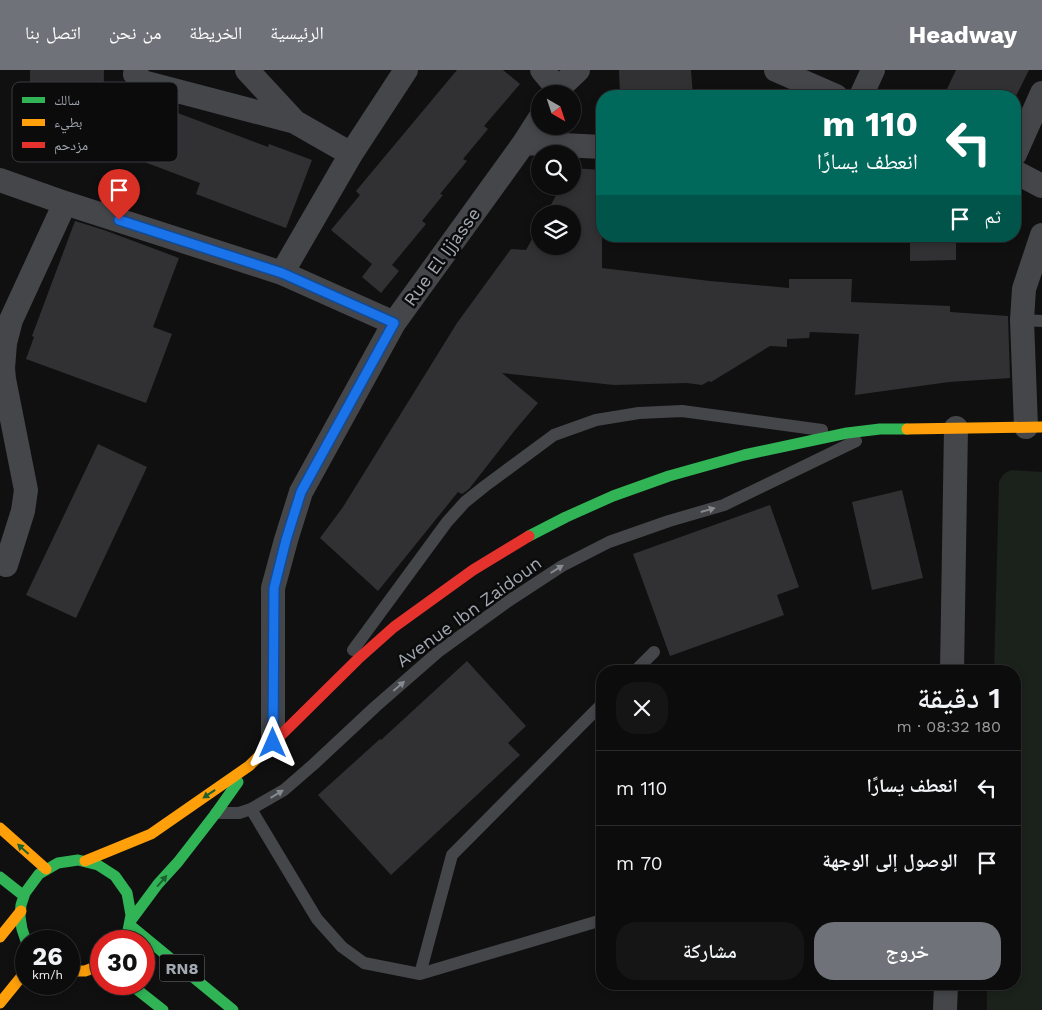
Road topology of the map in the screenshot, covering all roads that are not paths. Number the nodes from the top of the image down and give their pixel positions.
1 (136, 70) edge
2 (247, 70) edge
3 (406, 70) edge
4 (542, 70) edge
5 (578, 70) edge
6 (776, 70) edge
7 (873, 70) edge
8 (143, 82) edge
9 (553, 85) edge
10 (563, 85) edge
11 (822, 90) edge
12 (864, 90) edge
13 (178, 91) edge
14 (1042, 93) edge
15 (295, 122) junction
16 (531, 132) edge
17 (1021, 140) edge
18 (524, 143) junction
19 (596, 147) edge
20 (351, 154) junction
21 (1021, 175) edge
22 (0, 180) edge
23 (1042, 186) edge
24 (65, 203) junction
25 (1042, 234) edge
26 (282, 273) junction
27 (5, 321) edge
28 (1032, 321) edge
29 (394, 323) junction
30 (1034, 427) edge
31 (956, 428) junction
32 (880, 430) junction
33 (847, 434) junction
34 (6, 565) dead end
35 (654, 652) dead end
36 (641, 665) edge
37 (952, 665) edge
38 (318, 698) junction
39 (596, 710) edge
40 (273, 743) junction
41 (249, 766) junction
42 (251, 809) junction
43 (216, 813) junction
44 (0, 828) edge
45 (85, 861) junction
46 (46, 869) junction
47 (0, 877) edge
48 (24, 896) junction
49 (21, 911) junction
50 (131, 922) junction
51 (596, 922) edge
52 (22, 930) edge
53 (129, 930) edge
54 (0, 937) edge
55 (420, 974) junction
56 (15, 985) edge
57 (946, 990) edge
58 (144, 995) edge
59 (0, 1003) edge
60 (162, 1010) edge
61 (234, 1010) edge
62 (945, 1010) edge

1 - 8 street
2 - 15 street
3 - 20 street
4 - 9 street
5 - 10 street
6 - 11 street
7 - 12 street
13 - 15 street
14 - 17 street
15 - 20 street
16 - 18 street, Rue El Ijjasse
18 - 19 street
18 - 29 street, Rue El Ijjasse
20 - 26 street
21 - 23 street
22 - 24 street
24 - 26 street
24 - 27 street
25 - 28 street
26 - 29 street
27 - 34 street
28 - 30 street
29 - 40 street, Rue El Ijjasse
30 - 31 street, Avenue Ibn Zaidoun
31 - 32 street, Avenue Ibn Zaidoun
31 - 37 street
32 - 33 street, Avenue Ibn Zaidoun
42 -> 32 lane, Avenue Ibn Zaidoun
33 - 38 street, Avenue Ibn Zaidoun
33 - 38 lane
35 - 36 lane
38 - 40 street, Avenue Ibn Zaidoun
39 - 55 lane
40 - 41 street, Avenue Ibn Zaidoun
41 - 43 street, Avenue Ibn Zaidoun
41 -> 45 street, Avenue Ibn Zaidoun
42 - 43 lane, Avenue Ibn Zaidoun
42 - 55 lane
50 -> 43 street, Avenue Ibn Zaidoun
46 -> 44 street
45 - 46 street
45 - 50 street
46 - 48 street
47 - 48 street
48 - 49 street
49 - 52 street
49 - 54 street
50 - 53 street
50 - 61 street, RN8
51 - 55 lane
56 - 59 street
57 - 62 street
58 - 60 street, RN8

